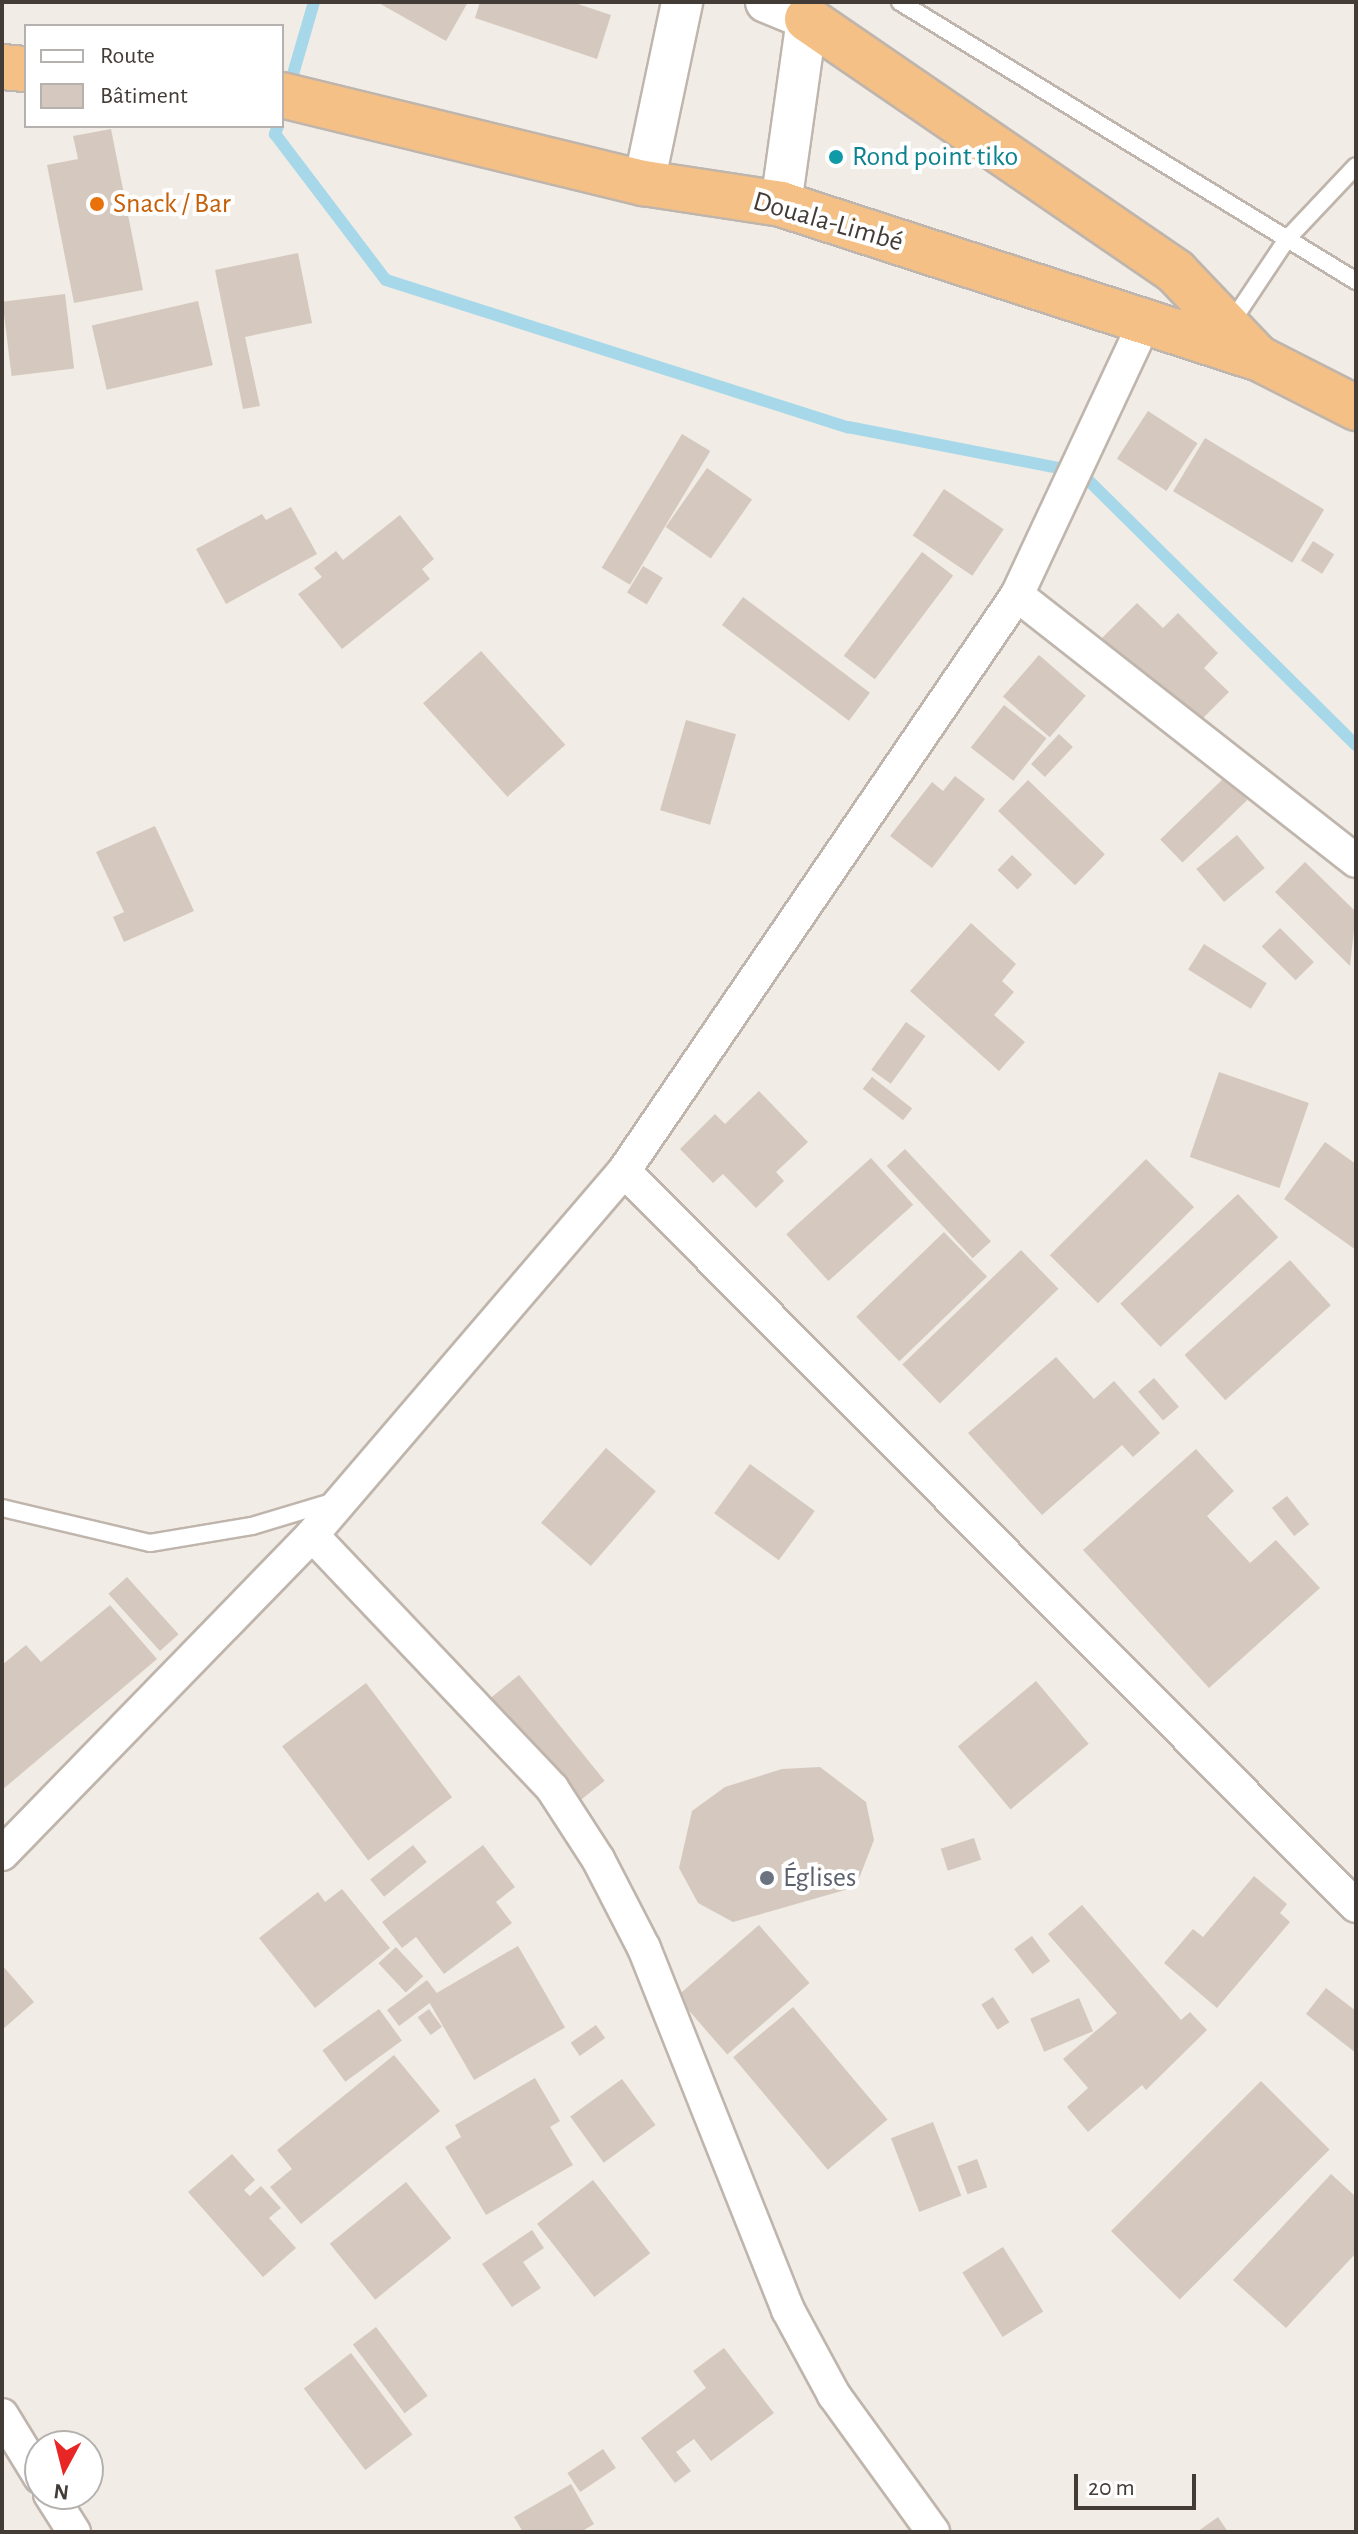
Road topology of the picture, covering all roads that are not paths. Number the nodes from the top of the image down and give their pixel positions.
1 (682, 2) edge
2 (766, 2) edge
3 (900, 2) edge
4 (807, 19) junction
5 (2, 67) edge
6 (24, 69) edge
7 (284, 95) edge
8 (1356, 166) edge
9 (644, 183) junction
10 (781, 204) junction
11 (1287, 239) junction
12 (1356, 281) edge
13 (1146, 320) junction
14 (1228, 327) junction
15 (1260, 359) junction
16 (1356, 408) edge
17 (1017, 595) junction
18 (1356, 861) edge
19 (624, 1171) junction
20 (344, 1498) junction
21 (2, 1508) edge
22 (312, 1535) junction
23 (2, 1854) edge
24 (1356, 1906) edge
25 (2, 2415) edge
26 (24, 2451) edge
27 (60, 2510) edge
28 (74, 2532) edge
29 (933, 2532) edge

1 - 9 street
2 - 4 street
3 - 11 lane
4 - 10 street
4 - 14 highway
5 - 6 highway
7 - 9 highway, Douala-Limbé
8 - 11 lane
9 - 10 highway, Douala-Limbé
10 - 13 highway, Douala-Limbé
11 - 12 lane
11 - 14 lane
13 - 15 highway, Douala-Limbé
13 - 17 street
14 - 15 highway
15 - 16 highway, Douala-Limbé
17 - 18 street
17 - 19 street
19 - 20 street
19 - 24 street
20 - 21 lane
20 - 22 street
22 - 23 street
22 - 29 street
25 - 26 street
27 - 28 street

